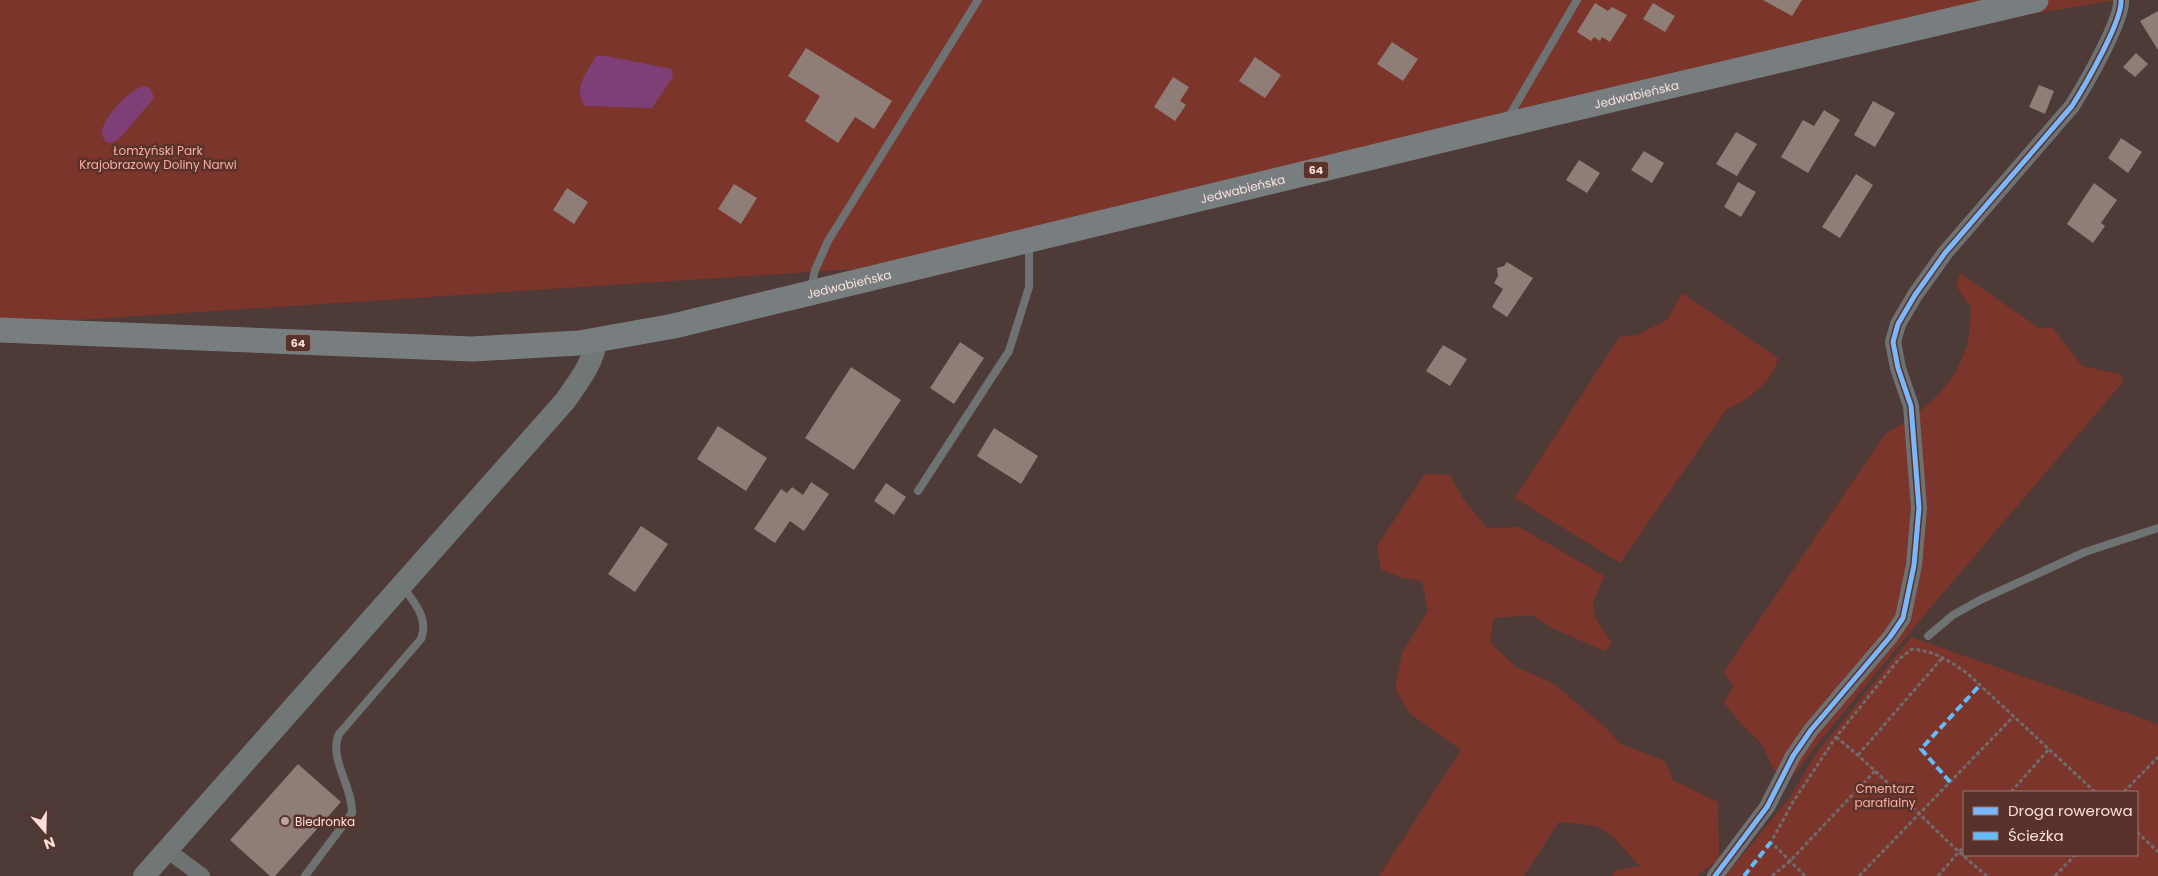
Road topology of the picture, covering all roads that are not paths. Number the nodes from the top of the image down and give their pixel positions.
1 (978, 0) edge
2 (1577, 0) edge
3 (2036, 0) edge
4 (2121, 0) edge
5 (1505, 124) junction
6 (1028, 240) junction
7 (810, 292) junction
8 (0, 330) edge
9 (596, 341) junction
10 (918, 490) dead end
11 (2158, 528) edge
12 (402, 586) junction
13 (1928, 636) dead end
14 (167, 850) junction
15 (144, 876) edge
16 (202, 876) edge
17 (305, 876) edge
18 (1715, 876) edge

1 - 7 lane
2 - 5 lane
3 - 5 main road, Jedwabieńska / 64
4 - 18 street
5 - 6 main road, Jedwabieńska / 64
6 - 7 main road, Jedwabieńska / 64
6 - 10 lane
7 - 9 main road, Jedwabieńska / 64
8 - 9 main road, 64
9 - 12 main road
11 - 13 lane
12 - 14 main road
12 - 17 lane
14 - 15 main road
14 - 16 street

